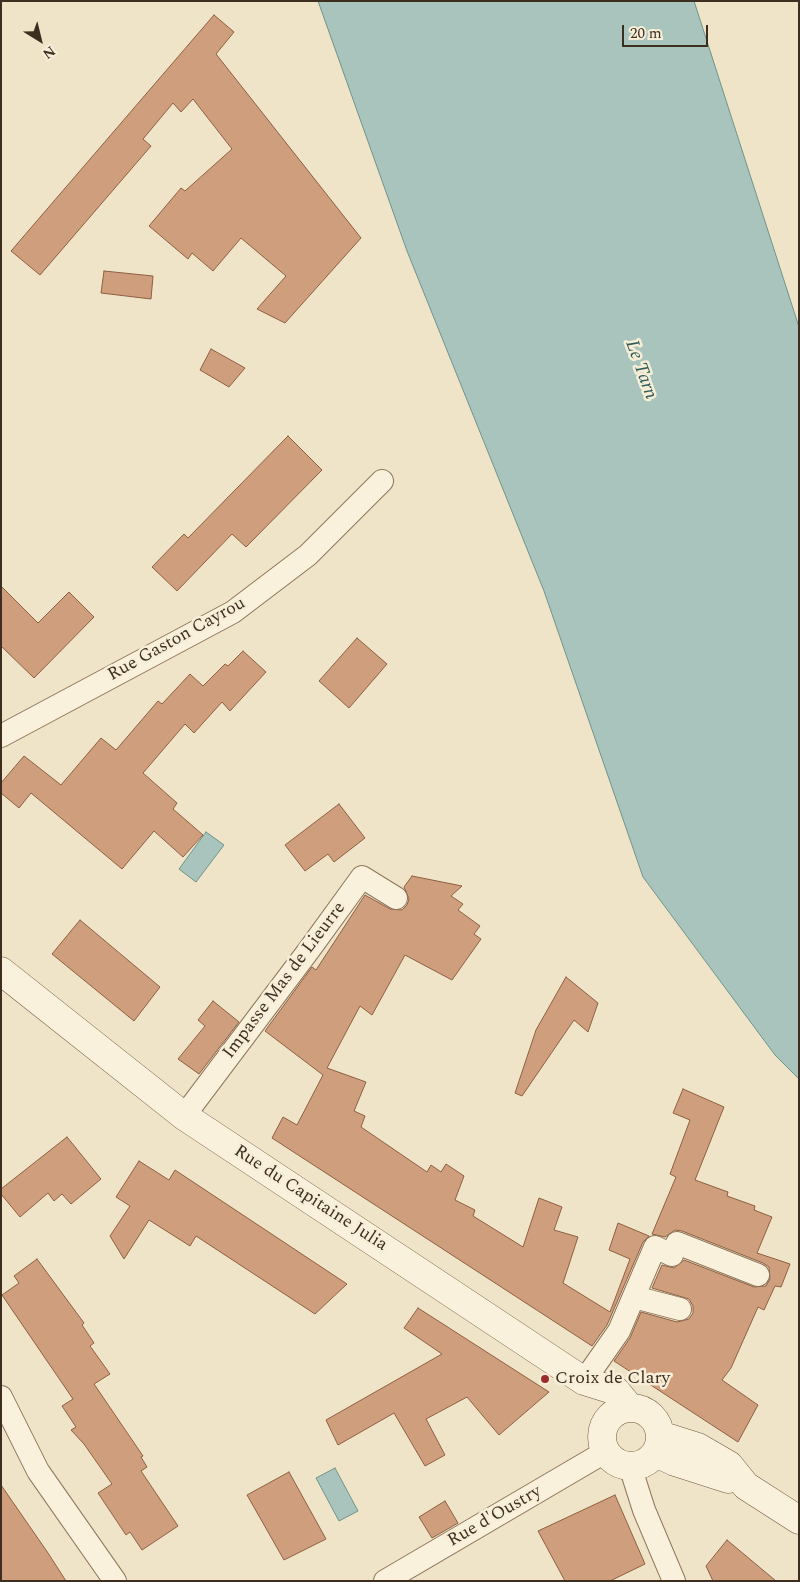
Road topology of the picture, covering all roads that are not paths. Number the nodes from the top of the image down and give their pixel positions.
1 (382, 481) dead end
2 (1, 736) edge
3 (396, 898) dead end
4 (1, 971) edge
5 (184, 1116) junction
6 (758, 1275) dead end
7 (634, 1297) junction
8 (680, 1309) dead end
9 (584, 1381) junction
10 (1, 1397) edge
11 (630, 1408) junction
12 (606, 1420) junction
13 (658, 1444) junction
14 (605, 1452) junction
15 (630, 1466) junction
16 (799, 1520) edge
17 (671, 1580) edge
18 (115, 1581) edge
19 (385, 1581) edge

1 - 2 street, Rue Gaston Cayrou
3 - 5 street, Impasse Mas de Lieurre
4 - 5 street, Rue du Capitaine Julia
5 - 9 street, Rue du Capitaine Julia
6 - 7 street
7 - 8 street
7 - 9 street
9 - 11 street, Rue du Capitaine Julia
9 - 12 street
10 - 18 street
11 - 12 street
11 - 13 street, Rue du Capitaine Julia
12 - 14 street
13 - 15 street
13 - 16 street
14 - 15 street
14 - 19 street, Rue d'Oustry
15 - 17 street

